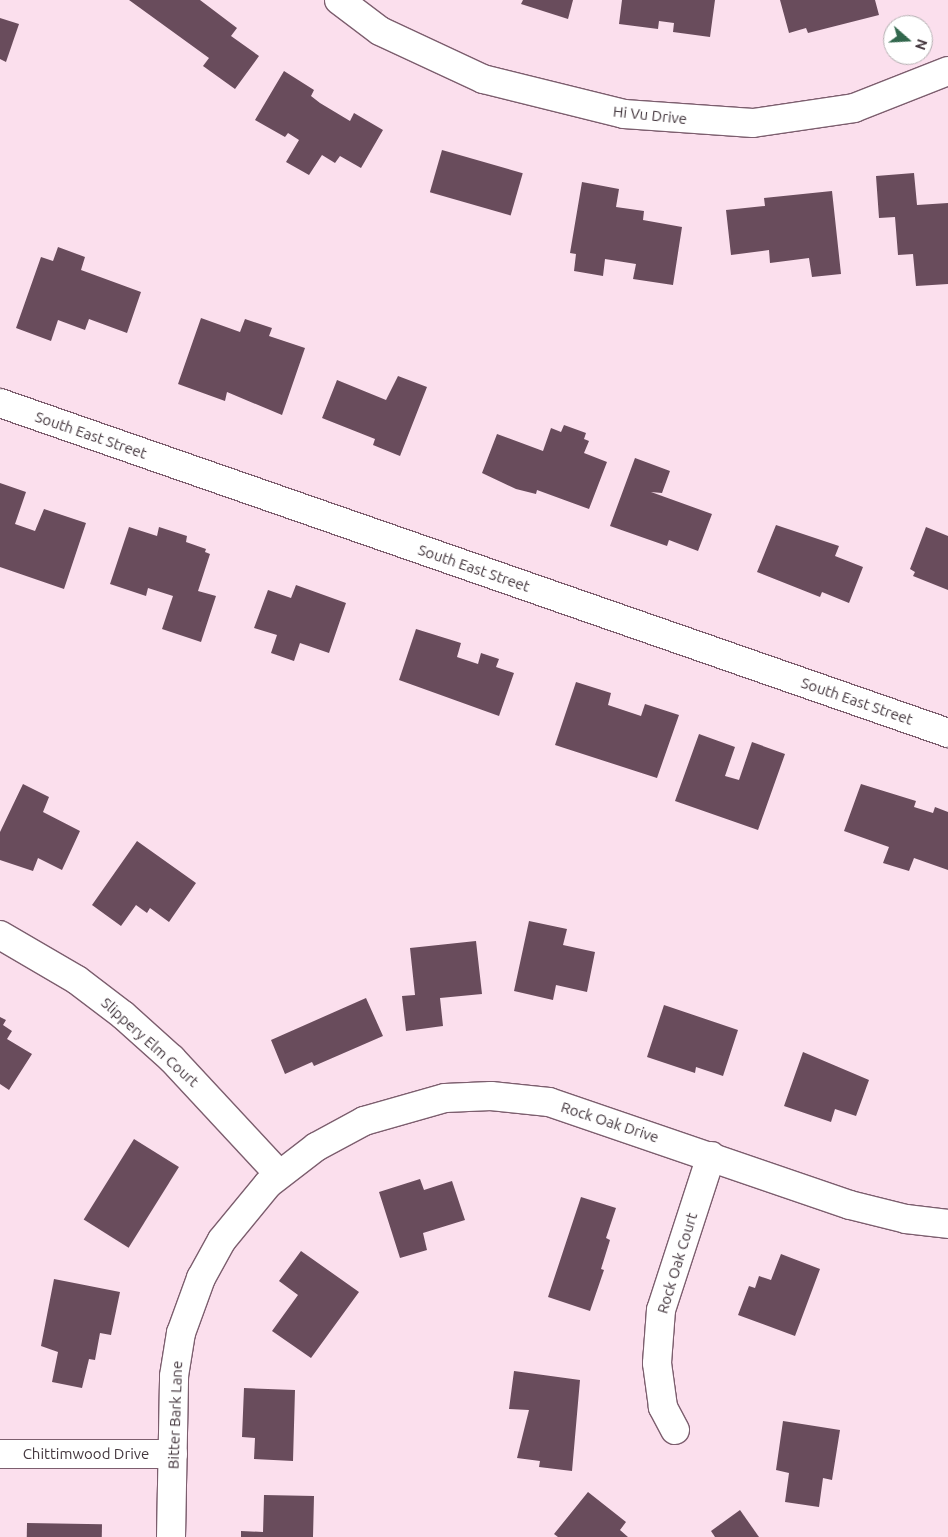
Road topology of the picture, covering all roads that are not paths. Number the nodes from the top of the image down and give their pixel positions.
1 (339, 0) edge
2 (948, 71) edge
3 (0, 403) edge
4 (948, 733) edge
5 (0, 935) edge
6 (711, 1156) junction
7 (280, 1174) junction
8 (948, 1224) edge
9 (675, 1430) dead end
10 (0, 1454) edge
11 (173, 1454) junction
12 (172, 1537) edge

1 - 2 street, Hi Vu Drive
3 - 4 street, South East Street
5 - 7 street, Slippery Elm Court
6 - 7 street, Rock Oak Drive
6 - 8 street, Rock Oak Drive
6 - 9 street, Rock Oak Court
7 - 11 street, Bitter Bark Lane
10 - 11 street, Chittimwood Drive
11 - 12 street, Bitter Bark Lane

